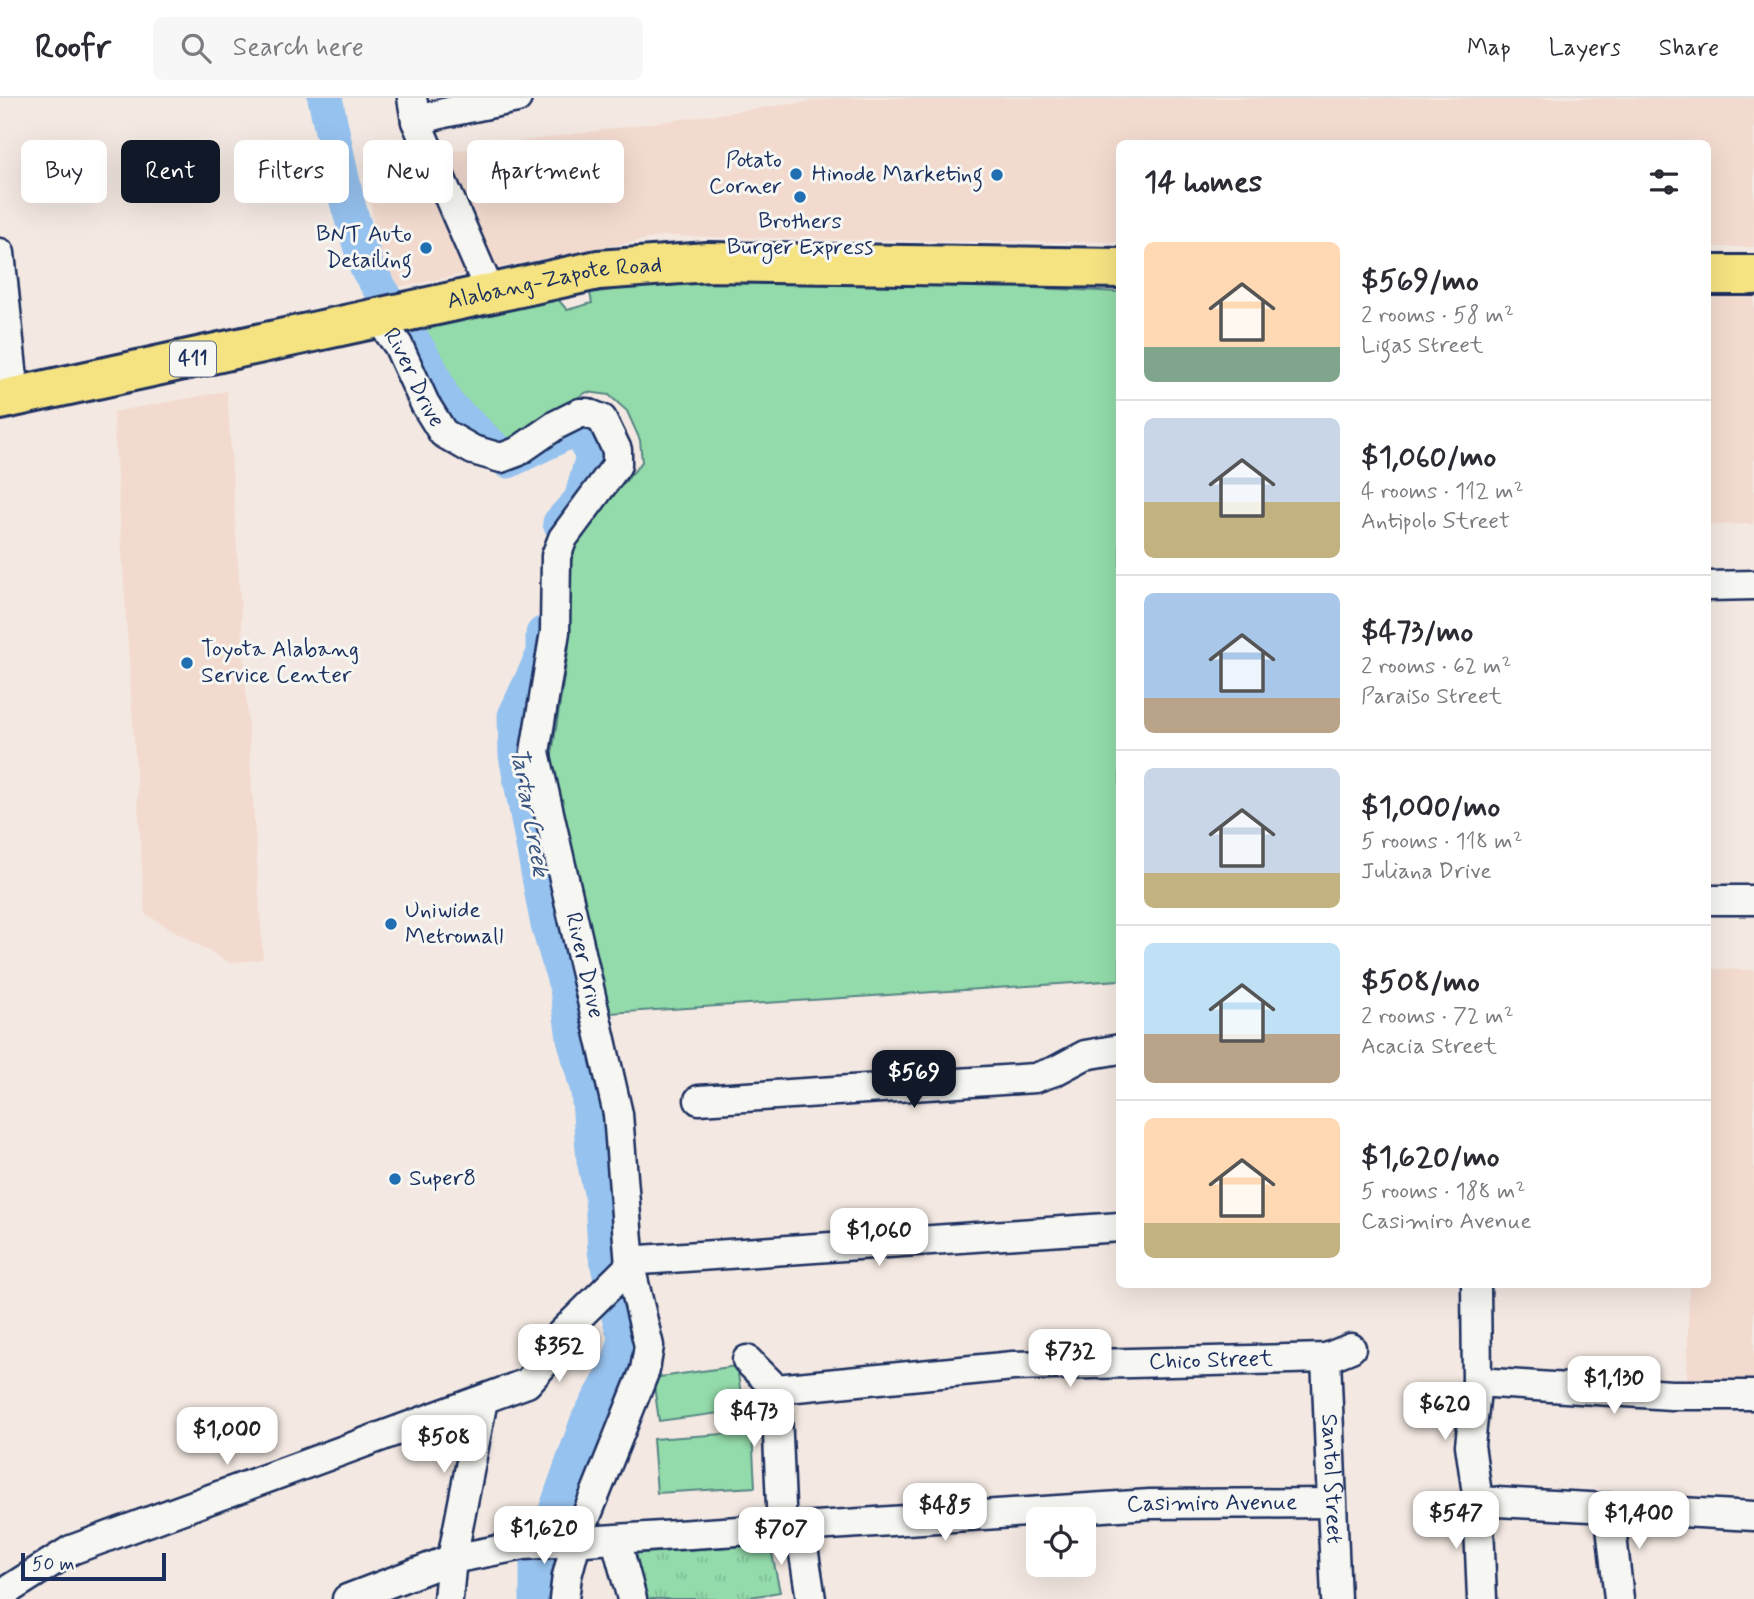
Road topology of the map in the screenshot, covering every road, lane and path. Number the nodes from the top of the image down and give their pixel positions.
1 (517, 98) edge
2 (414, 110) edge
3 (0, 253) edge
4 (1116, 268) edge
5 (1711, 275) edge
6 (1754, 275) edge
7 (490, 292) junction
8 (382, 317) junction
9 (8, 399) edge
10 (1754, 585) edge
11 (1711, 586) edge
12 (1711, 900) edge
13 (1754, 900) edge
14 (1116, 1050) edge
15 (699, 1100) dead end
16 (1116, 1227) edge
17 (625, 1271) junction
18 (1476, 1288) edge
19 (1339, 1353) joint
20 (747, 1360) dead end
21 (1477, 1382) junction
22 (776, 1389) junction
23 (1754, 1395) edge
24 (483, 1400) junction
25 (1478, 1501) junction
26 (1331, 1503) junction
27 (1609, 1508) junction
28 (1754, 1516) edge
29 (791, 1529) junction
30 (616, 1541) junction
31 (567, 1543) junction
32 (452, 1559) junction
33 (0, 1595) edge
34 (347, 1599) edge
35 (448, 1599) edge
36 (564, 1599) edge
37 (632, 1599) edge
38 (811, 1599) edge
39 (1336, 1599) edge
40 (1482, 1599) edge
41 (1619, 1599) edge

1 - 2 street
2 - 7 street
3 - 9 street
4 - 7 highway, Alabang-Zapote Road / 411
5 - 6 highway
7 - 8 highway, Alabang-Zapote Road / 411
8 - 9 highway, Alabang-Zapote Road / 411
8 - 17 street, River Drive
10 - 11 street
12 - 13 street
14 - 15 street
16 - 17 street
17 - 24 street
17 - 31 street, River Drive
18 - 21 street
19 - 22 street, Chico Street
19 - 26 street, Santol Street
20 - 22 street
21 - 23 street
21 - 25 street
22 - 29 street
24 - 32 street
24 - 33 street
25 - 27 street
25 - 40 street
26 - 29 street, Casimiro Avenue
26 - 39 street, Santol Street
27 - 28 street
27 - 41 street
29 - 30 street, Casimiro Avenue
29 - 38 street
30 - 31 street, Casimiro Avenue
30 - 37 street
31 - 32 street, Casimiro Avenue
31 - 36 street, River Drive
32 - 34 street, Casimiro Avenue
32 - 35 street

